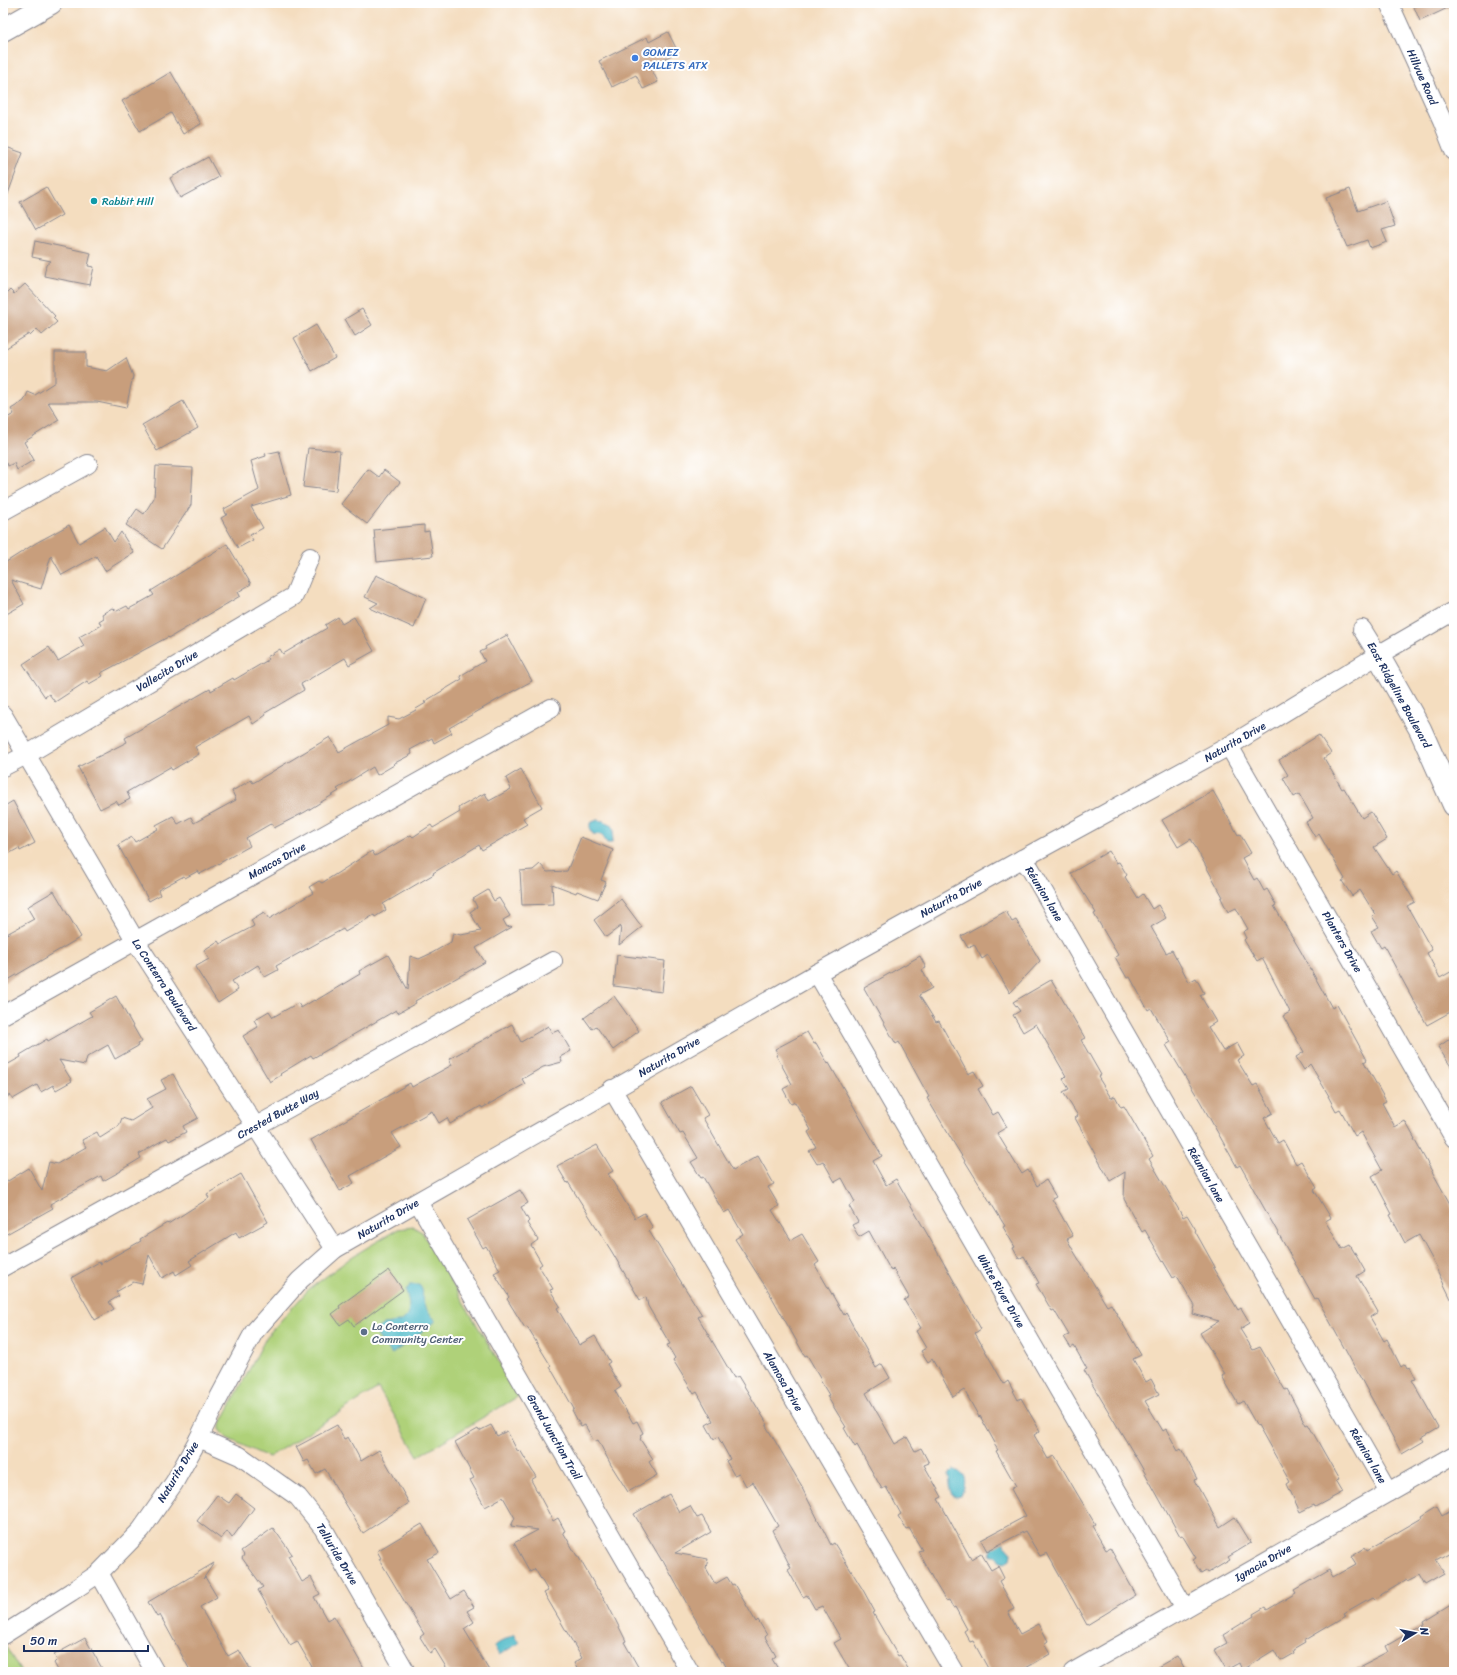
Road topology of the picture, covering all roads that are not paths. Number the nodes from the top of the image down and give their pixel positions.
1 (51, 3) edge
2 (1389, 3) edge
3 (3, 30) edge
4 (1454, 151) edge
5 (88, 464) dead end
6 (3, 511) edge
7 (310, 557) dead end
8 (1454, 612) edge
9 (1362, 629) dead end
10 (1378, 655) junction
11 (551, 708) dead end
12 (3, 715) edge
13 (1229, 746) junction
14 (26, 755) junction
15 (3, 767) edge
16 (1454, 805) edge
17 (1022, 859) junction
18 (135, 940) junction
19 (553, 961) dead end
20 (817, 973) junction
21 (3, 1015) edge
22 (612, 1089) junction
23 (257, 1126) junction
24 (1454, 1138) edge
25 (418, 1202) junction
26 (335, 1249) junction
27 (3, 1267) edge
28 (199, 1438) junction
29 (1454, 1454) edge
30 (1389, 1492) junction
31 (99, 1573) junction
32 (1185, 1608) junction
33 (3, 1635) edge
34 (155, 1672) edge
35 (406, 1672) edge
36 (690, 1672) edge
37 (954, 1672) edge
38 (1073, 1672) edge

1 - 3 street
2 - 4 street, Hillvue Road
5 - 6 street
7 - 14 street, Vallecito Drive
8 - 10 street, Naturita Drive
9 - 10 street, East Ridgeline Boulevard
10 - 13 street, Naturita Drive
10 - 16 street, East Ridgeline Boulevard
11 - 18 street, Mancos Drive
12 - 14 street, La Conterra Boulevard
13 - 17 street, Naturita Drive
13 - 24 street, Planters Drive
14 - 15 street, Vallecito Drive
14 - 18 street, La Conterra Boulevard
17 - 20 street, Naturita Drive
17 - 30 street, Réunion lane
18 - 21 street, Mancos Drive
18 - 23 street, La Conterra Boulevard
19 - 23 street, Crested Butte Way
20 - 22 street, Naturita Drive
20 - 32 street, White River Drive
22 - 25 street, Naturita Drive
22 - 37 street, Alamosa Drive
23 - 26 street, La Conterra Boulevard
23 - 27 street, Crested Butte Way
25 - 26 street, Naturita Drive
25 - 36 street, Grand Junction Trail
26 - 28 street, Naturita Drive
28 - 31 street, Naturita Drive
28 - 35 street, Telluride Drive
29 - 30 street, Ignacia Drive
30 - 32 street, Ignacia Drive
31 - 33 street, Naturita Drive
31 - 34 street
32 - 38 street, Ignacia Drive

